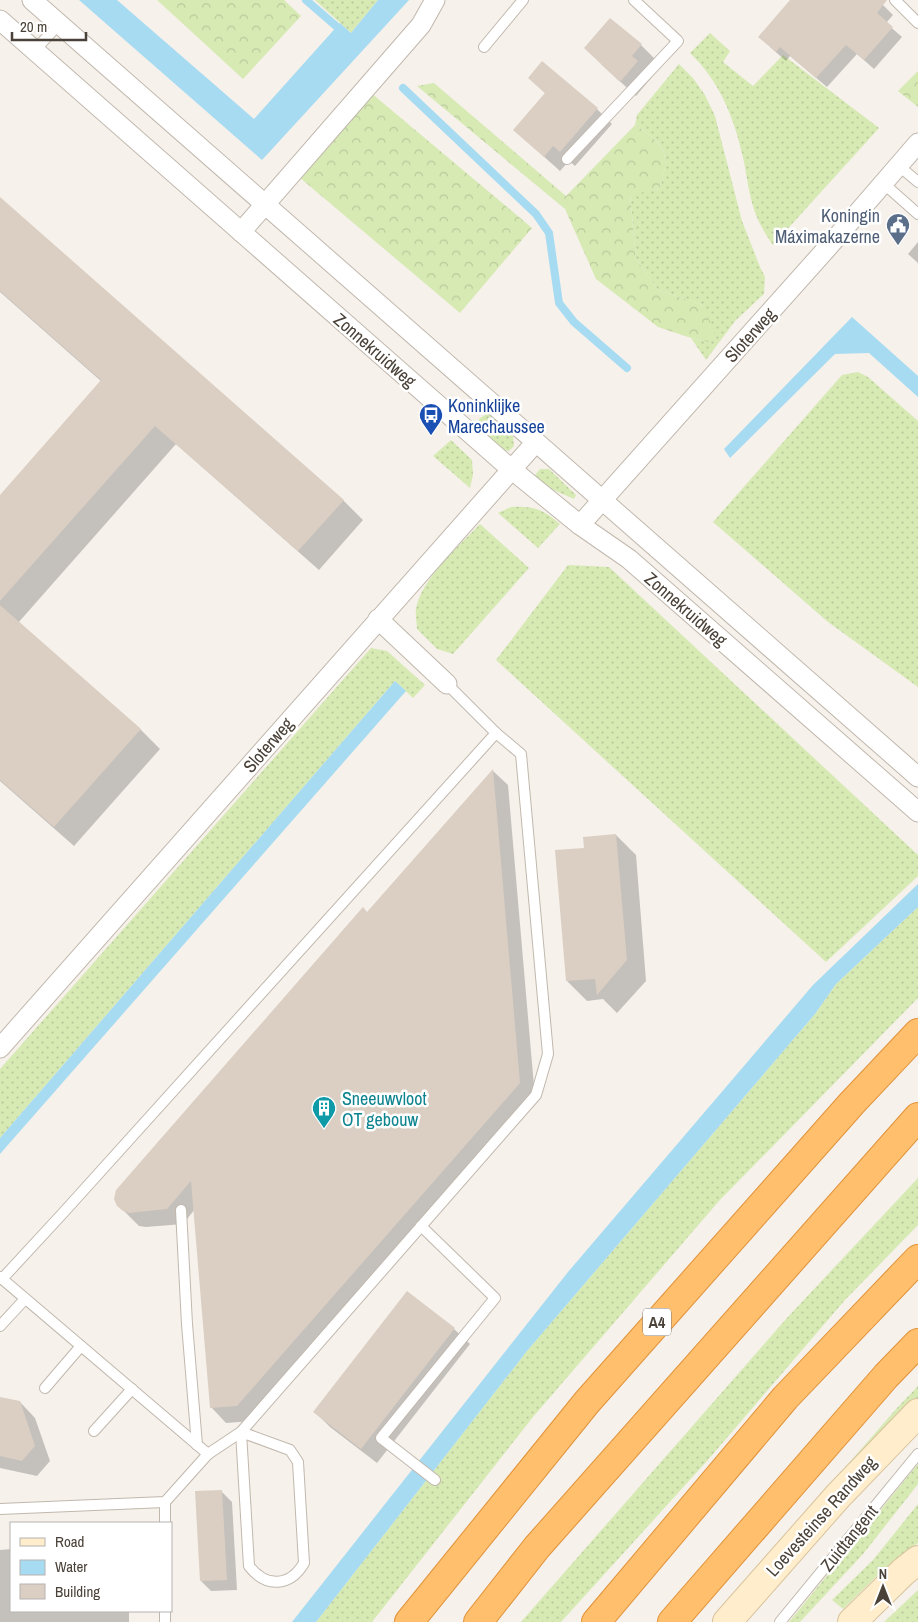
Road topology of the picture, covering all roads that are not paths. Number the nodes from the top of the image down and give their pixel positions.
1 (32, 0) edge
2 (435, 0) edge
3 (523, 0) edge
4 (634, 0) edge
5 (895, 0) edge
6 (0, 20) edge
7 (918, 23) edge
8 (59, 24) junction
9 (484, 47) dead end
10 (35, 50) junction
11 (918, 143) edge
12 (567, 159) dead end
13 (899, 166) junction
14 (918, 182) edge
15 (883, 183) junction
16 (265, 205) junction
17 (918, 214) edge
18 (241, 232) junction
19 (536, 442) junction
20 (511, 469) junction
21 (602, 500) junction
22 (580, 525) junction
23 (378, 619) junction
24 (447, 684) joint
25 (496, 733) junction
26 (916, 775) edge
27 (918, 812) edge
28 (918, 1033) edge
29 (0, 1048) edge
30 (918, 1116) edge
31 (181, 1210) dead end
32 (421, 1226) junction
33 (918, 1259) edge
34 (1, 1278) edge
35 (25, 1299) junction
36 (0, 1326) edge
37 (918, 1343) edge
38 (80, 1346) junction
39 (45, 1388) dead end
40 (132, 1389) junction
41 (918, 1413) edge
42 (94, 1431) dead end
43 (240, 1432) junction
44 (197, 1445) junction
45 (208, 1454) junction
46 (918, 1454) edge
47 (435, 1480) dead end
48 (165, 1502) junction
49 (0, 1509) edge
50 (165, 1522) edge
51 (918, 1560) edge
52 (409, 1622) edge
53 (478, 1622) edge
54 (596, 1622) edge
55 (672, 1622) edge
56 (727, 1622) edge
57 (780, 1622) edge
58 (852, 1622) edge

1 - 8 street, Zonnekruidweg
2 - 16 street
3 - 9 lane
4 - 12 lane
5 - 7 lane
6 - 10 street, Zonnekruidweg
8 - 10 lane
8 - 16 street, Zonnekruidweg
10 - 18 street, Zonnekruidweg
11 - 13 street, Sloterweg
13 - 14 lane
13 - 15 street, Sloterweg
15 - 17 lane
15 - 21 street, Sloterweg
16 - 18 street
16 - 19 street, Zonnekruidweg
18 - 20 street, Zonnekruidweg
19 - 20 street, Sloterweg
19 - 21 street, Zonnekruidweg
20 - 22 street, Zonnekruidweg
20 - 23 street, Sloterweg
21 - 22 street, Sloterweg
21 - 26 street, Zonnekruidweg
22 - 27 street, Zonnekruidweg
23 - 24 street
23 - 29 street, Sloterweg
24 - 25 lane
25 - 32 lane
25 - 34 lane
28 - 52 highway, A4
30 - 53 highway
31 - 44 lane
32 - 43 lane
32 - 47 lane
33 - 54 highway
34 - 35 lane
35 - 36 lane
35 - 38 lane
37 - 55 highway
38 - 39 lane
38 - 40 lane
40 - 42 lane
40 - 44 lane
41 - 56 street, Loevesteinse Randweg
43 - 43 lane
43 - 45 lane
44 - 45 lane
45 - 48 lane
46 - 57 lane, Zuidtangent
48 - 49 lane
48 - 50 lane
51 - 58 street

